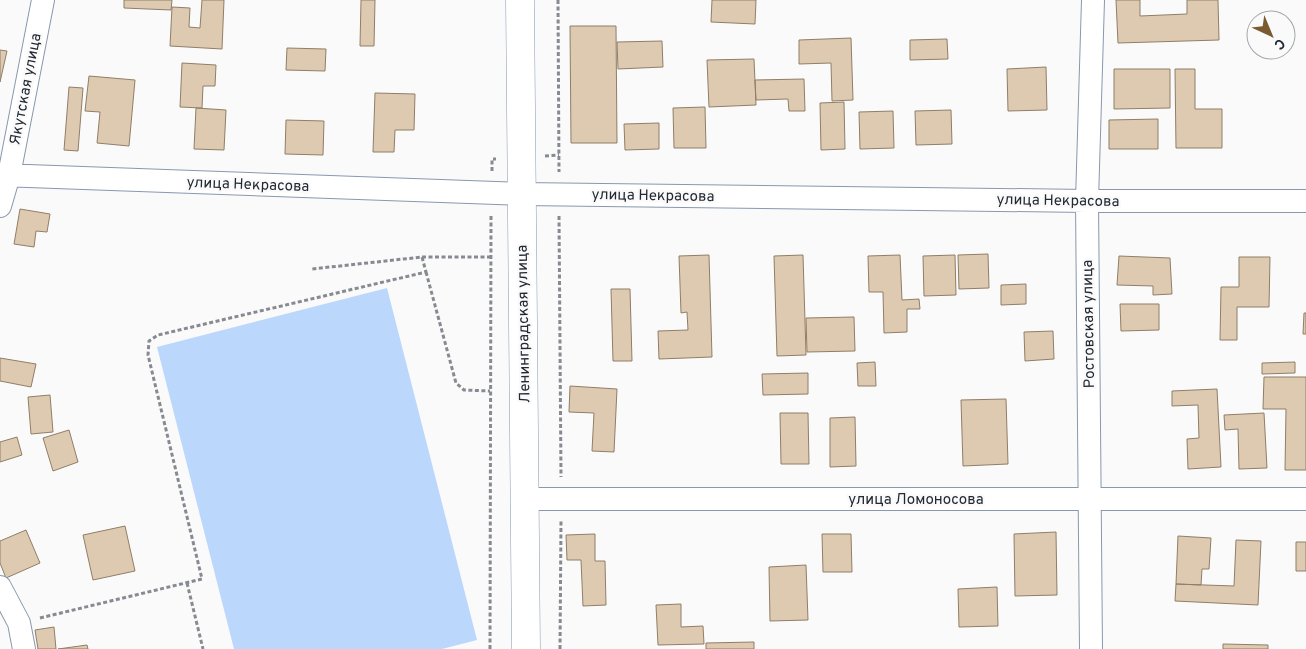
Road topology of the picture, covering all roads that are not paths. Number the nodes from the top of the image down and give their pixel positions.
1 (43, 0) edge
2 (520, 0) edge
3 (1093, 0) edge
4 (4, 175) edge
5 (522, 194) junction
6 (1087, 201) junction
7 (1306, 201) edge
8 (0, 206) edge
9 (525, 499) junction
10 (1090, 499) junction
11 (1306, 499) edge
12 (0, 587) edge
13 (24, 649) edge
14 (526, 649) edge
15 (1091, 649) edge

1 - 4 street, Якутская улица
2 - 5 main road, Ленинградская улица
3 - 6 street, Ростовская улица
4 - 5 street, улица Некрасова
4 - 8 street, Якутская улица
5 - 6 street, улица Некрасова
5 - 9 main road, Ленинградская улица
6 - 7 street, улица Некрасова
6 - 10 street, Ростовская улица
9 - 10 street, улица Ломоносова
9 - 14 main road, Ленинградская улица
10 - 11 street, улица Ломоносова
10 - 15 street, Ростовская улица
12 - 13 street

